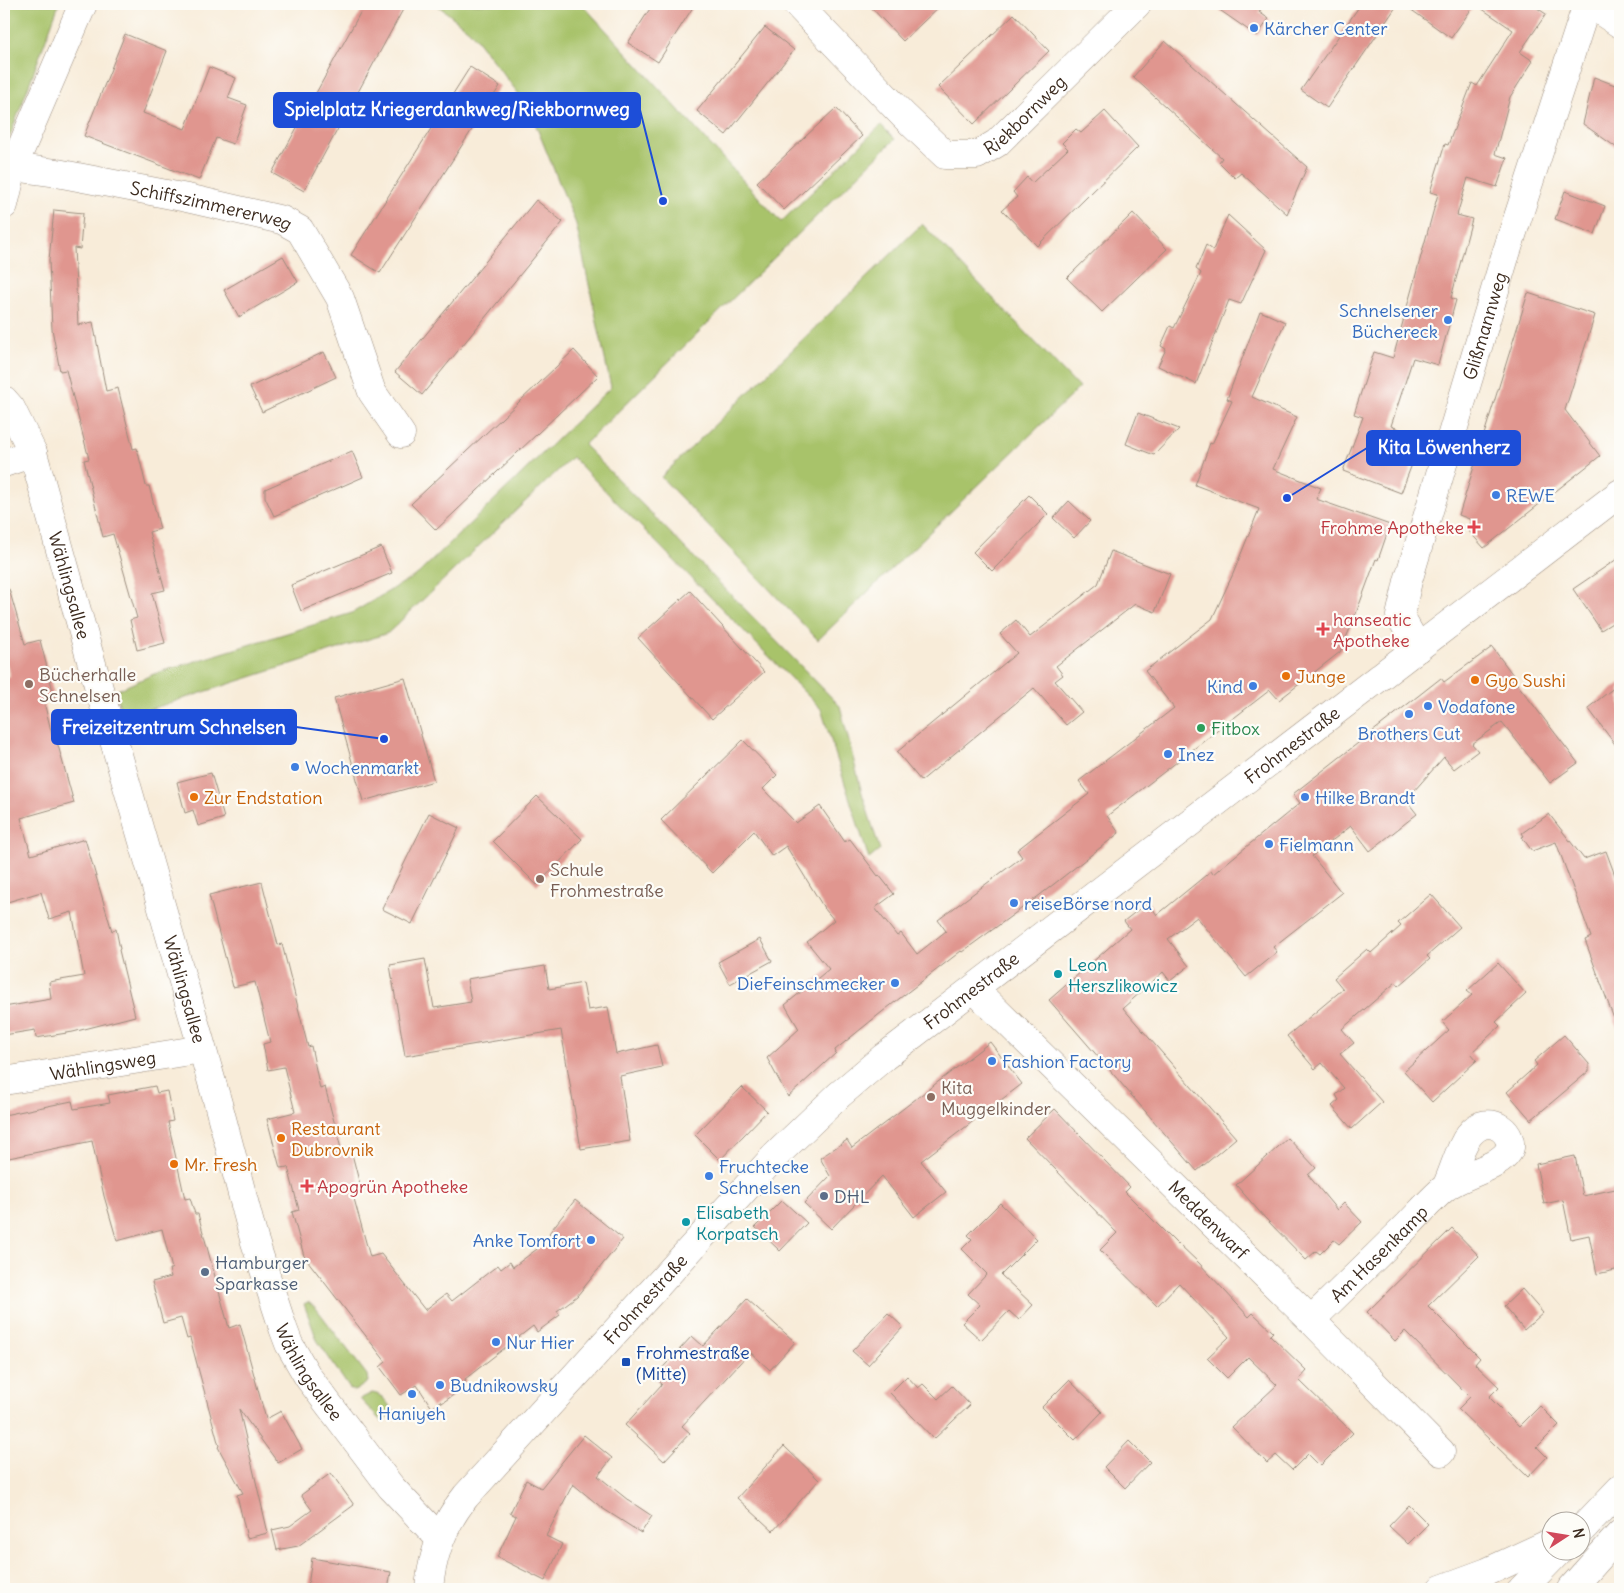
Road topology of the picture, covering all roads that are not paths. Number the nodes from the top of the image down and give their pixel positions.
1 (83, 4) edge
2 (797, 4) edge
3 (1137, 4) edge
4 (1589, 4) edge
5 (1620, 24) edge
6 (13, 166) junction
7 (4, 204) edge
8 (4, 400) edge
9 (401, 434) dead end
10 (33, 453) junction
11 (4, 463) edge
12 (1620, 493) edge
13 (1418, 648) junction
14 (974, 989) junction
15 (202, 1049) junction
16 (4, 1081) edge
17 (1446, 1187) dead end
18 (1311, 1320) junction
19 (1441, 1452) dead end
20 (1620, 1489) edge
21 (1592, 1518) edge
22 (1620, 1534) edge
23 (440, 1540) junction
24 (1542, 1547) edge
25 (1550, 1560) edge
26 (429, 1589) edge
27 (1441, 1589) edge
28 (1522, 1589) edge
29 (1571, 1589) edge

1 - 6 main road
2 - 3 main road, Riekbornweg
4 - 5 main road
4 - 13 main road, Glißmannweg
6 - 7 main road
6 - 9 main road, Schiffszimmererweg
8 - 10 main road, Wählingsallee
10 - 11 main road
10 - 15 main road, Wählingsallee
12 - 13 main road, Frohmestraße
13 - 14 main road, Frohmestraße
14 - 18 main road, Meddenwarf
14 - 23 main road, Frohmestraße
15 - 16 main road, Wählingsweg
15 - 23 main road, Wählingsallee
17 - 18 main road, Am Hasenkamp
18 - 19 main road, Meddenwarf
20 - 21 main road
22 - 29 main road
23 - 26 main road, Frohmestraße
24 - 27 main road
25 - 28 main road

